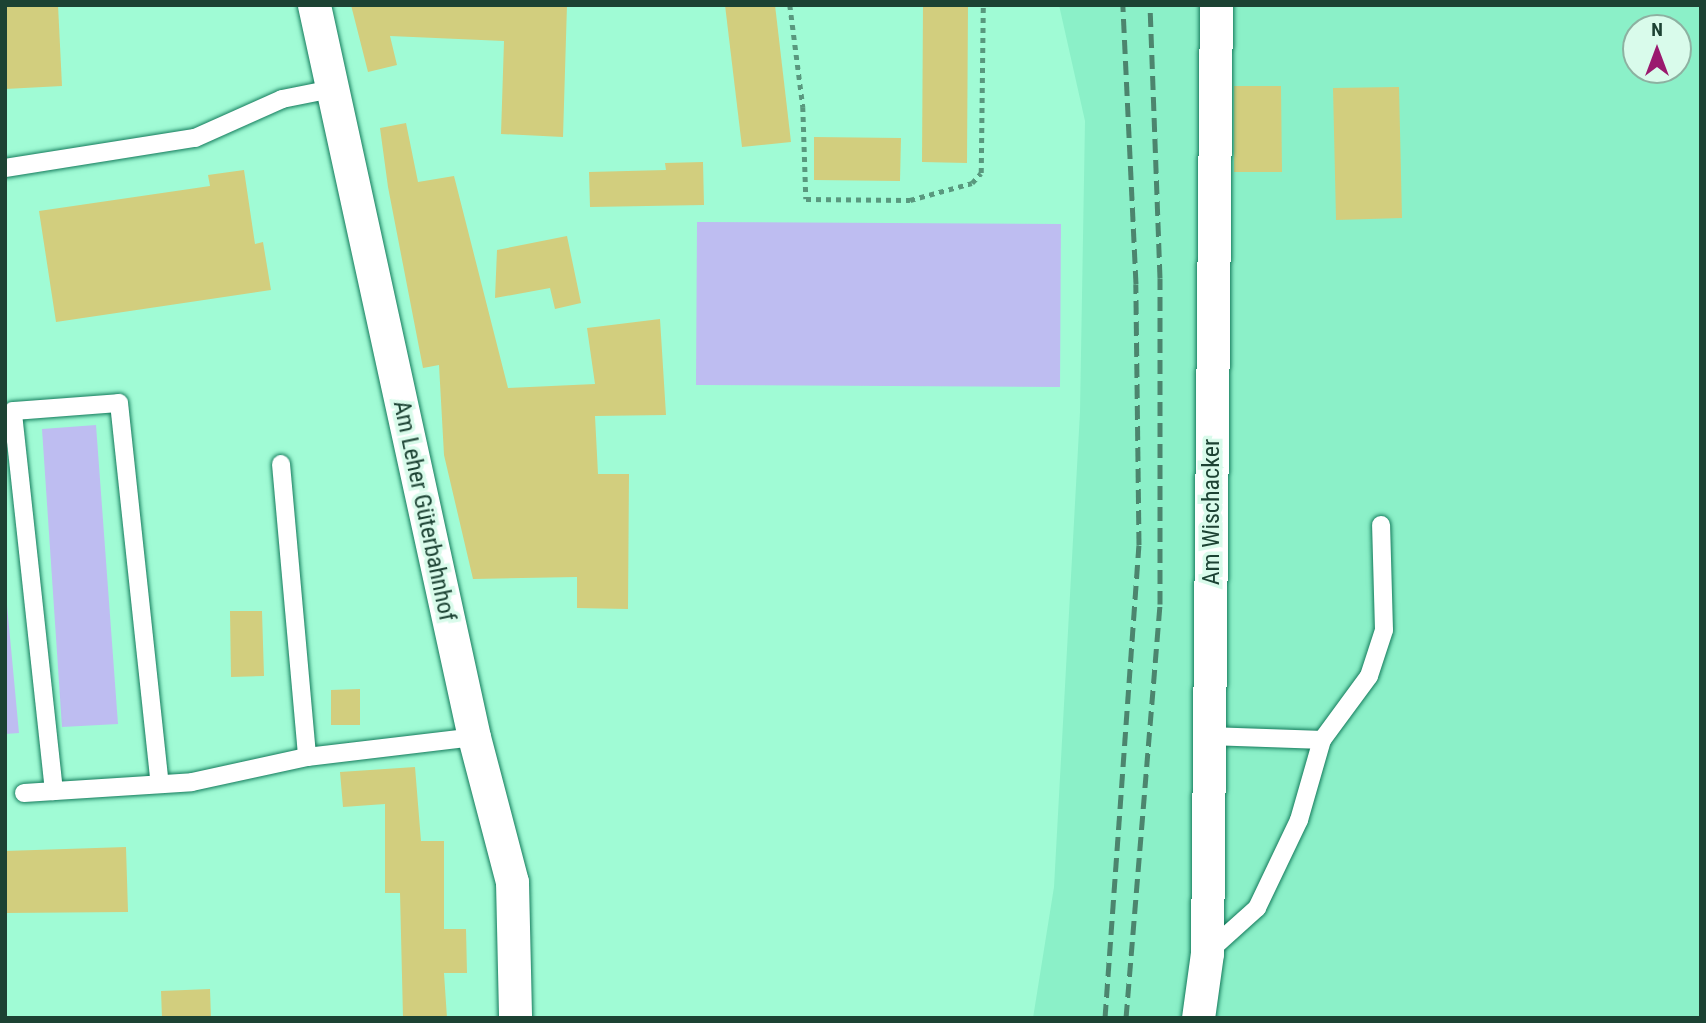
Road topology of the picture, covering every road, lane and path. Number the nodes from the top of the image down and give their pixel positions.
1 (314, 5) edge
2 (790, 5) edge
3 (983, 5) edge
4 (1216, 5) edge
5 (331, 89) junction
6 (5, 168) edge
7 (281, 464) dead end
8 (1381, 525) dead end
9 (1210, 736) junction
10 (474, 737) junction
11 (1322, 740) junction
12 (307, 757) junction
13 (160, 784) junction
14 (54, 791) junction
15 (24, 793) dead end
16 (1207, 953) junction
17 (515, 1018) edge
18 (1198, 1018) edge

1 - 5 street, Am Leher Güterbahnhof
2 - 3 path
4 - 9 street, Am Wischacker
5 - 6 lane
5 - 10 street, Am Leher Güterbahnhof
7 - 12 lane
8 - 11 lane
9 - 11 lane
9 - 16 street, Am Wischacker
10 - 12 lane
10 - 17 street, Am Leher Güterbahnhof
11 - 16 lane
12 - 13 lane
13 - 14 lane
13 - 14 lane
14 - 15 lane
16 - 18 street, Am Wischacker

